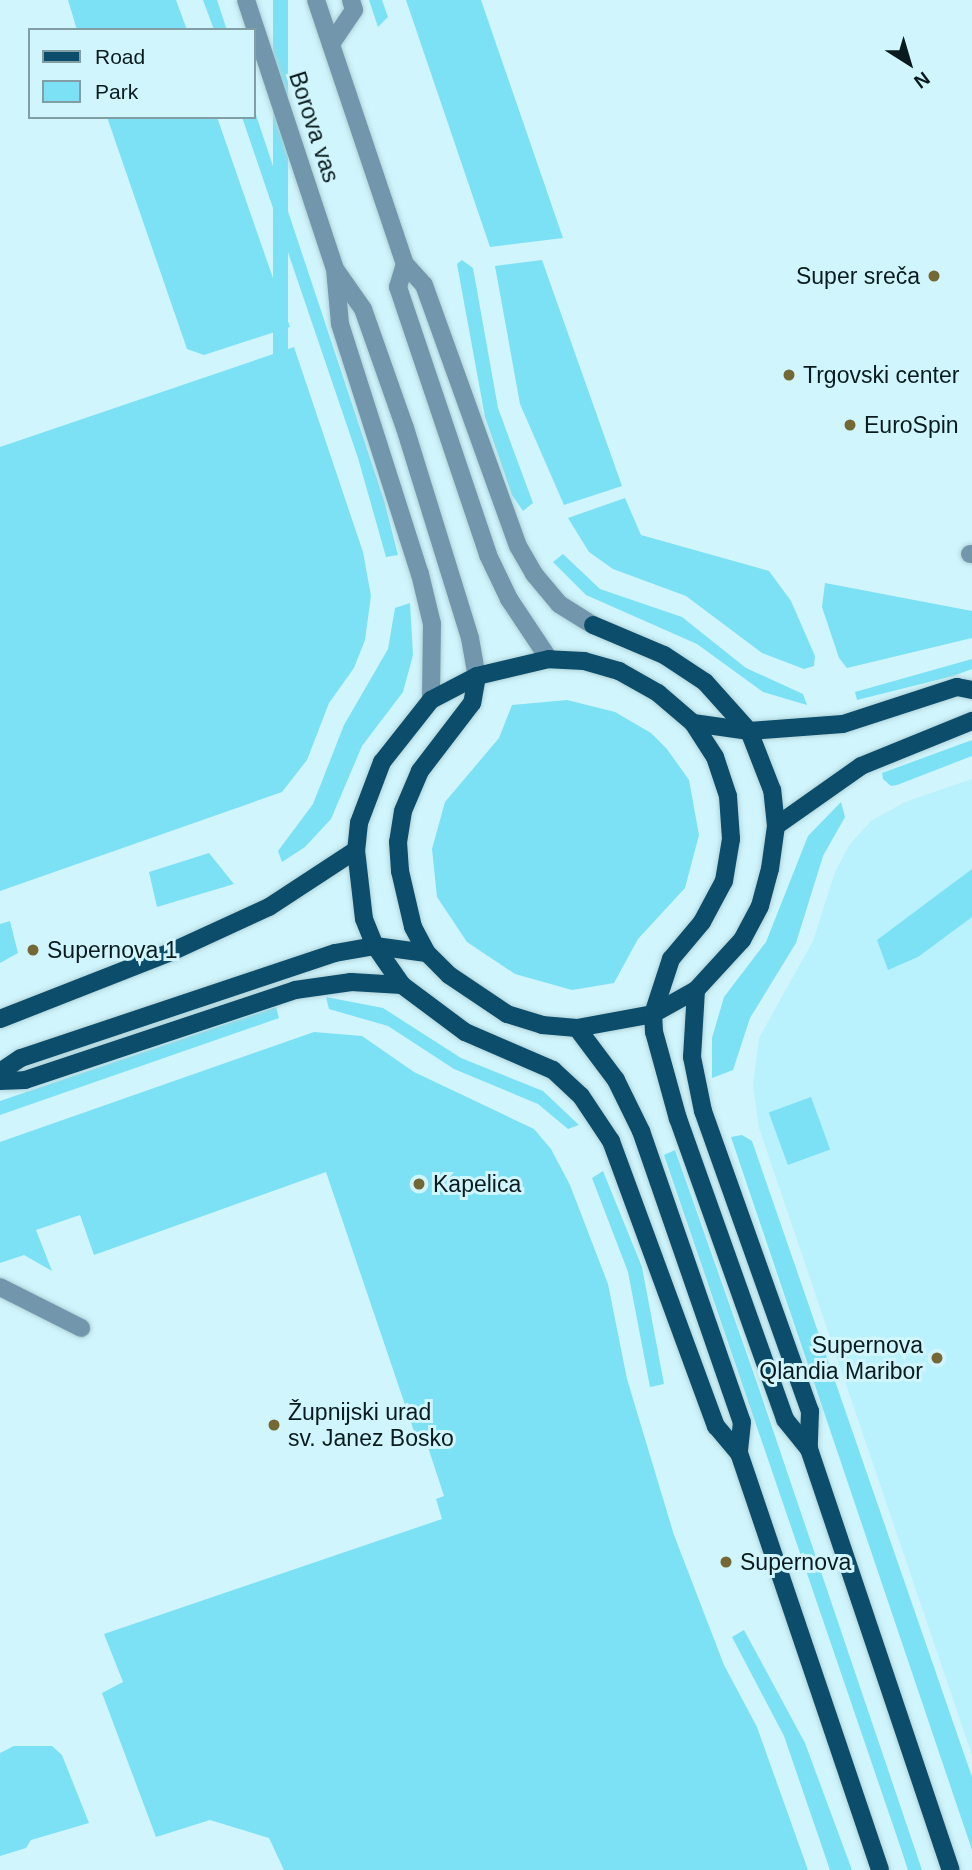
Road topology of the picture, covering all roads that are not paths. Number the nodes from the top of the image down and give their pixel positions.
1 (246, 0) edge
2 (316, 0) edge
3 (351, 0) edge
4 (255, 28) edge
5 (256, 30) edge
6 (331, 44) junction
7 (405, 264) junction
8 (335, 269) junction
9 (593, 625) joint
10 (549, 659) junction
11 (477, 676) junction
12 (972, 690) edge
13 (431, 700) junction
14 (972, 720) edge
15 (693, 723) junction
16 (749, 731) junction
17 (776, 826) junction
18 (356, 850) junction
19 (375, 946) junction
20 (427, 953) junction
21 (402, 985) junction
22 (696, 990) junction
23 (653, 1014) junction
24 (0, 1018) edge
25 (577, 1028) junction
26 (0, 1072) edge
27 (0, 1081) edge
28 (0, 1287) edge
29 (81, 1328) dead end
30 (809, 1449) junction
31 (739, 1453) junction
32 (880, 1870) edge
33 (951, 1870) edge

1 - 4 street, Borova vas
2 - 6 street, Borova vas
3 - 6 street, Borova vas
5 - 8 street, Borova vas
6 - 7 street, Borova vas
7 - 9 street
7 - 10 street
8 - 11 street
8 - 13 street
9 - 16 main road
10 - 11 main road
10 - 15 main road
11 - 13 main road
11 - 20 main road
12 - 16 main road
13 - 18 main road
14 - 17 main road
15 - 16 main road
15 - 23 main road
16 - 17 main road
17 - 22 main road
18 - 19 main road
18 - 24 main road
19 - 20 main road
19 - 21 main road
19 - 26 main road
20 - 25 main road
21 - 27 main road
21 - 31 main road
22 - 23 main road
22 - 30 main road
23 - 25 main road
23 - 30 main road
25 - 31 main road
28 - 29 street
30 - 33 main road
31 - 32 main road

